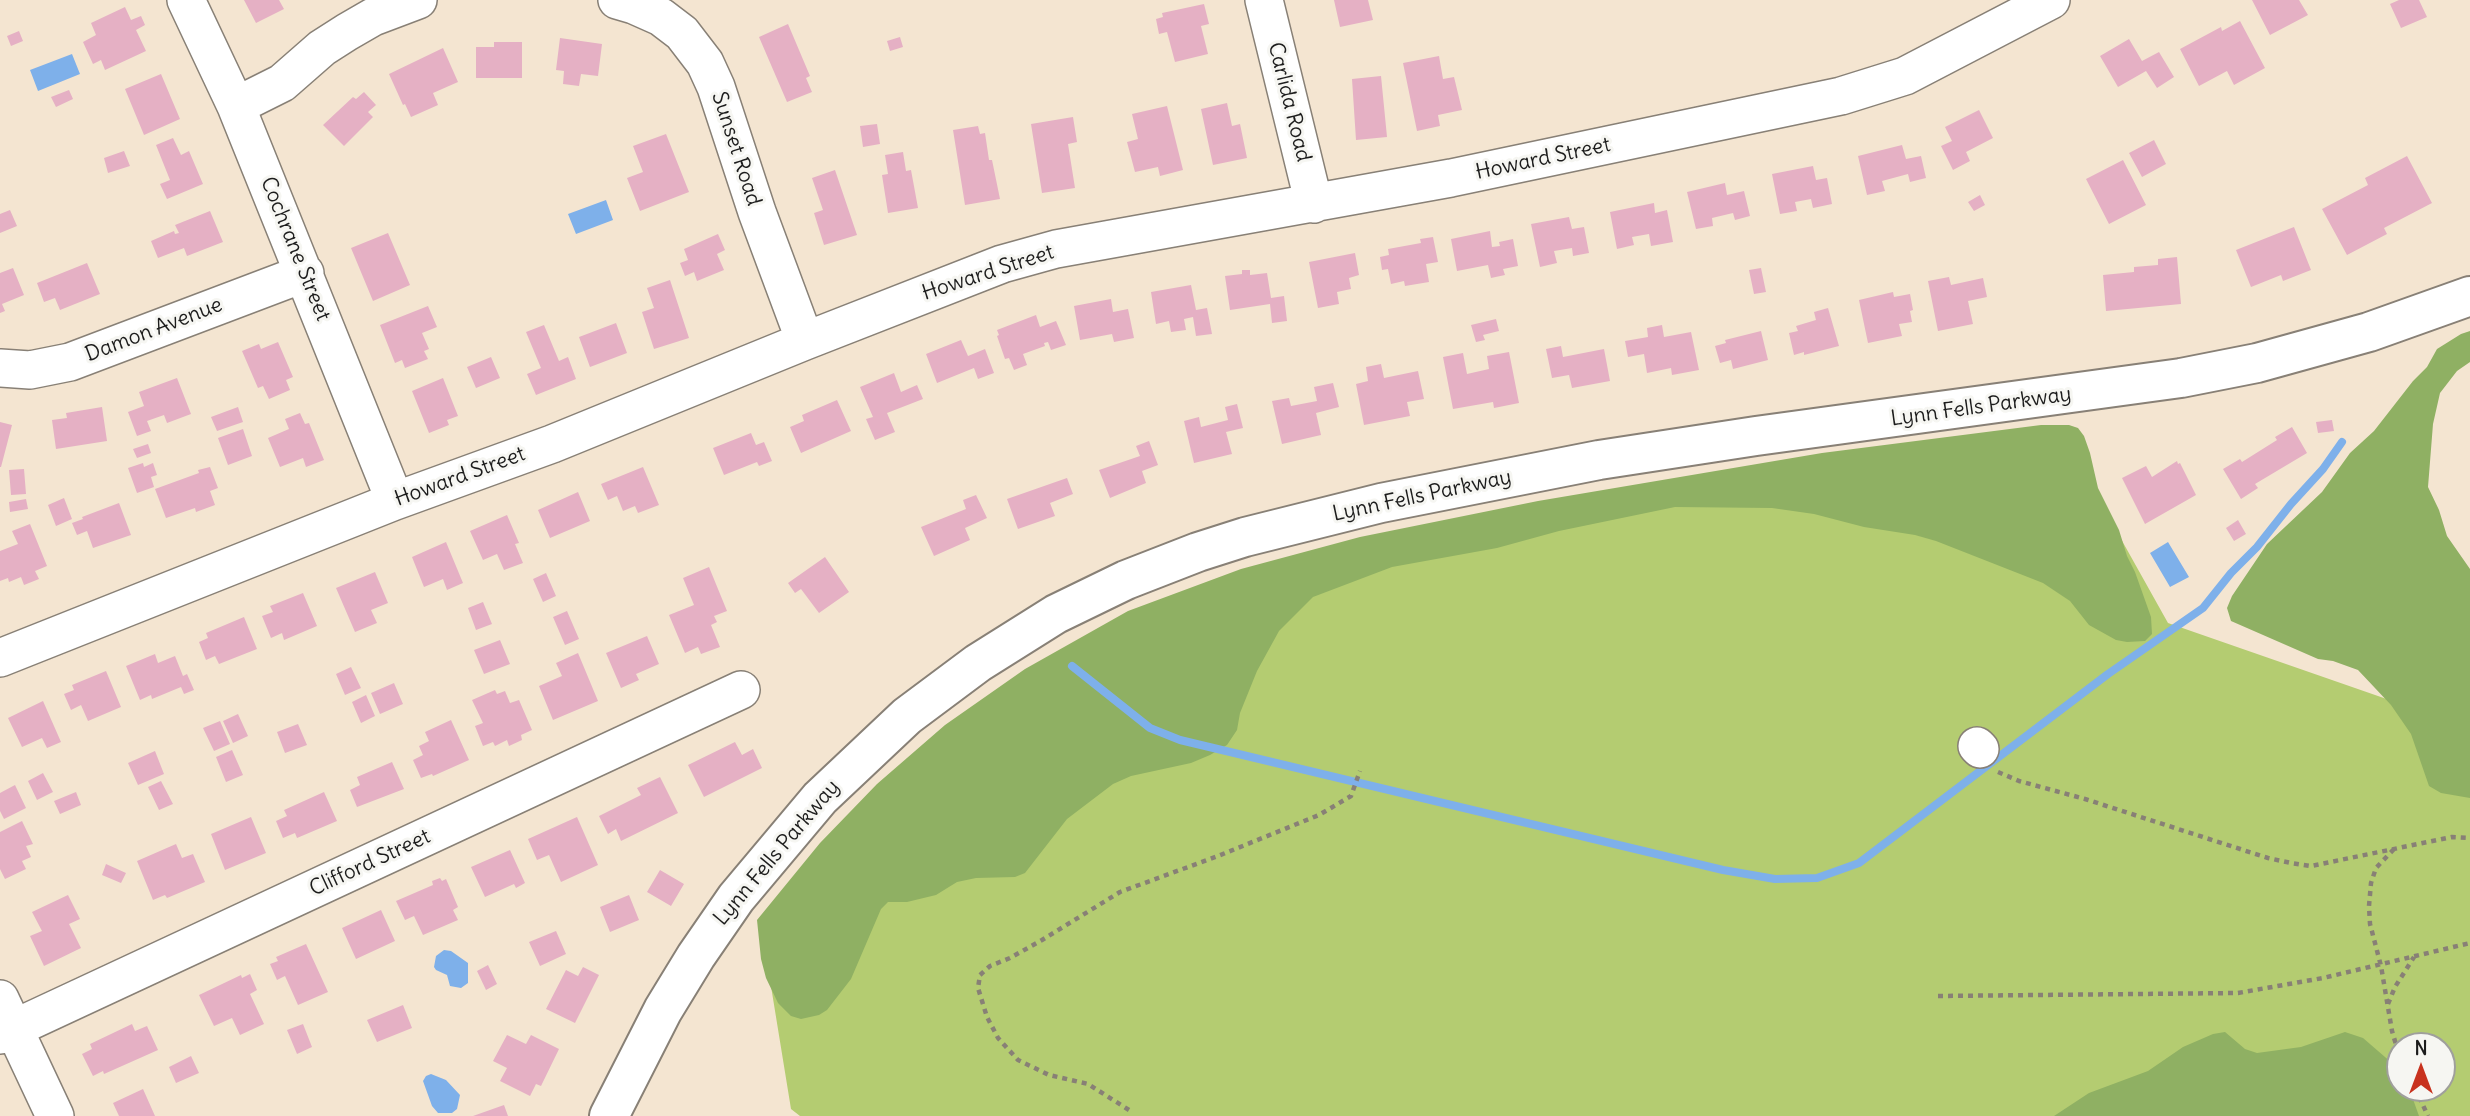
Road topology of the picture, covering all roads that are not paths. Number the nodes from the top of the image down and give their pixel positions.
1 (186, 0) edge
2 (418, 0) edge
3 (617, 0) edge
4 (1264, 0) edge
5 (2051, 0) edge
6 (236, 106) junction
7 (1314, 204) junction
8 (305, 273) junction
9 (2470, 296) edge
10 (805, 341) junction
11 (0, 368) edge
12 (396, 501) junction
13 (0, 658) edge
14 (741, 690) dead end
15 (5, 1021) edge
16 (55, 1116) edge
17 (609, 1116) edge

1 - 6 street, Cochrane Street
2 - 6 street
3 - 10 street, Sunset Road
4 - 7 street, Carlida Road
5 - 7 street, Howard Street
6 - 8 street, Cochrane Street
7 - 10 street, Howard Street
8 - 11 street, Damon Avenue
8 - 12 street, Cochrane Street
9 - 17 main road, Lynn Fells Parkway
10 - 12 street, Howard Street
12 - 13 street, Howard Street
14 - 15 street, Clifford Street
15 - 16 street

